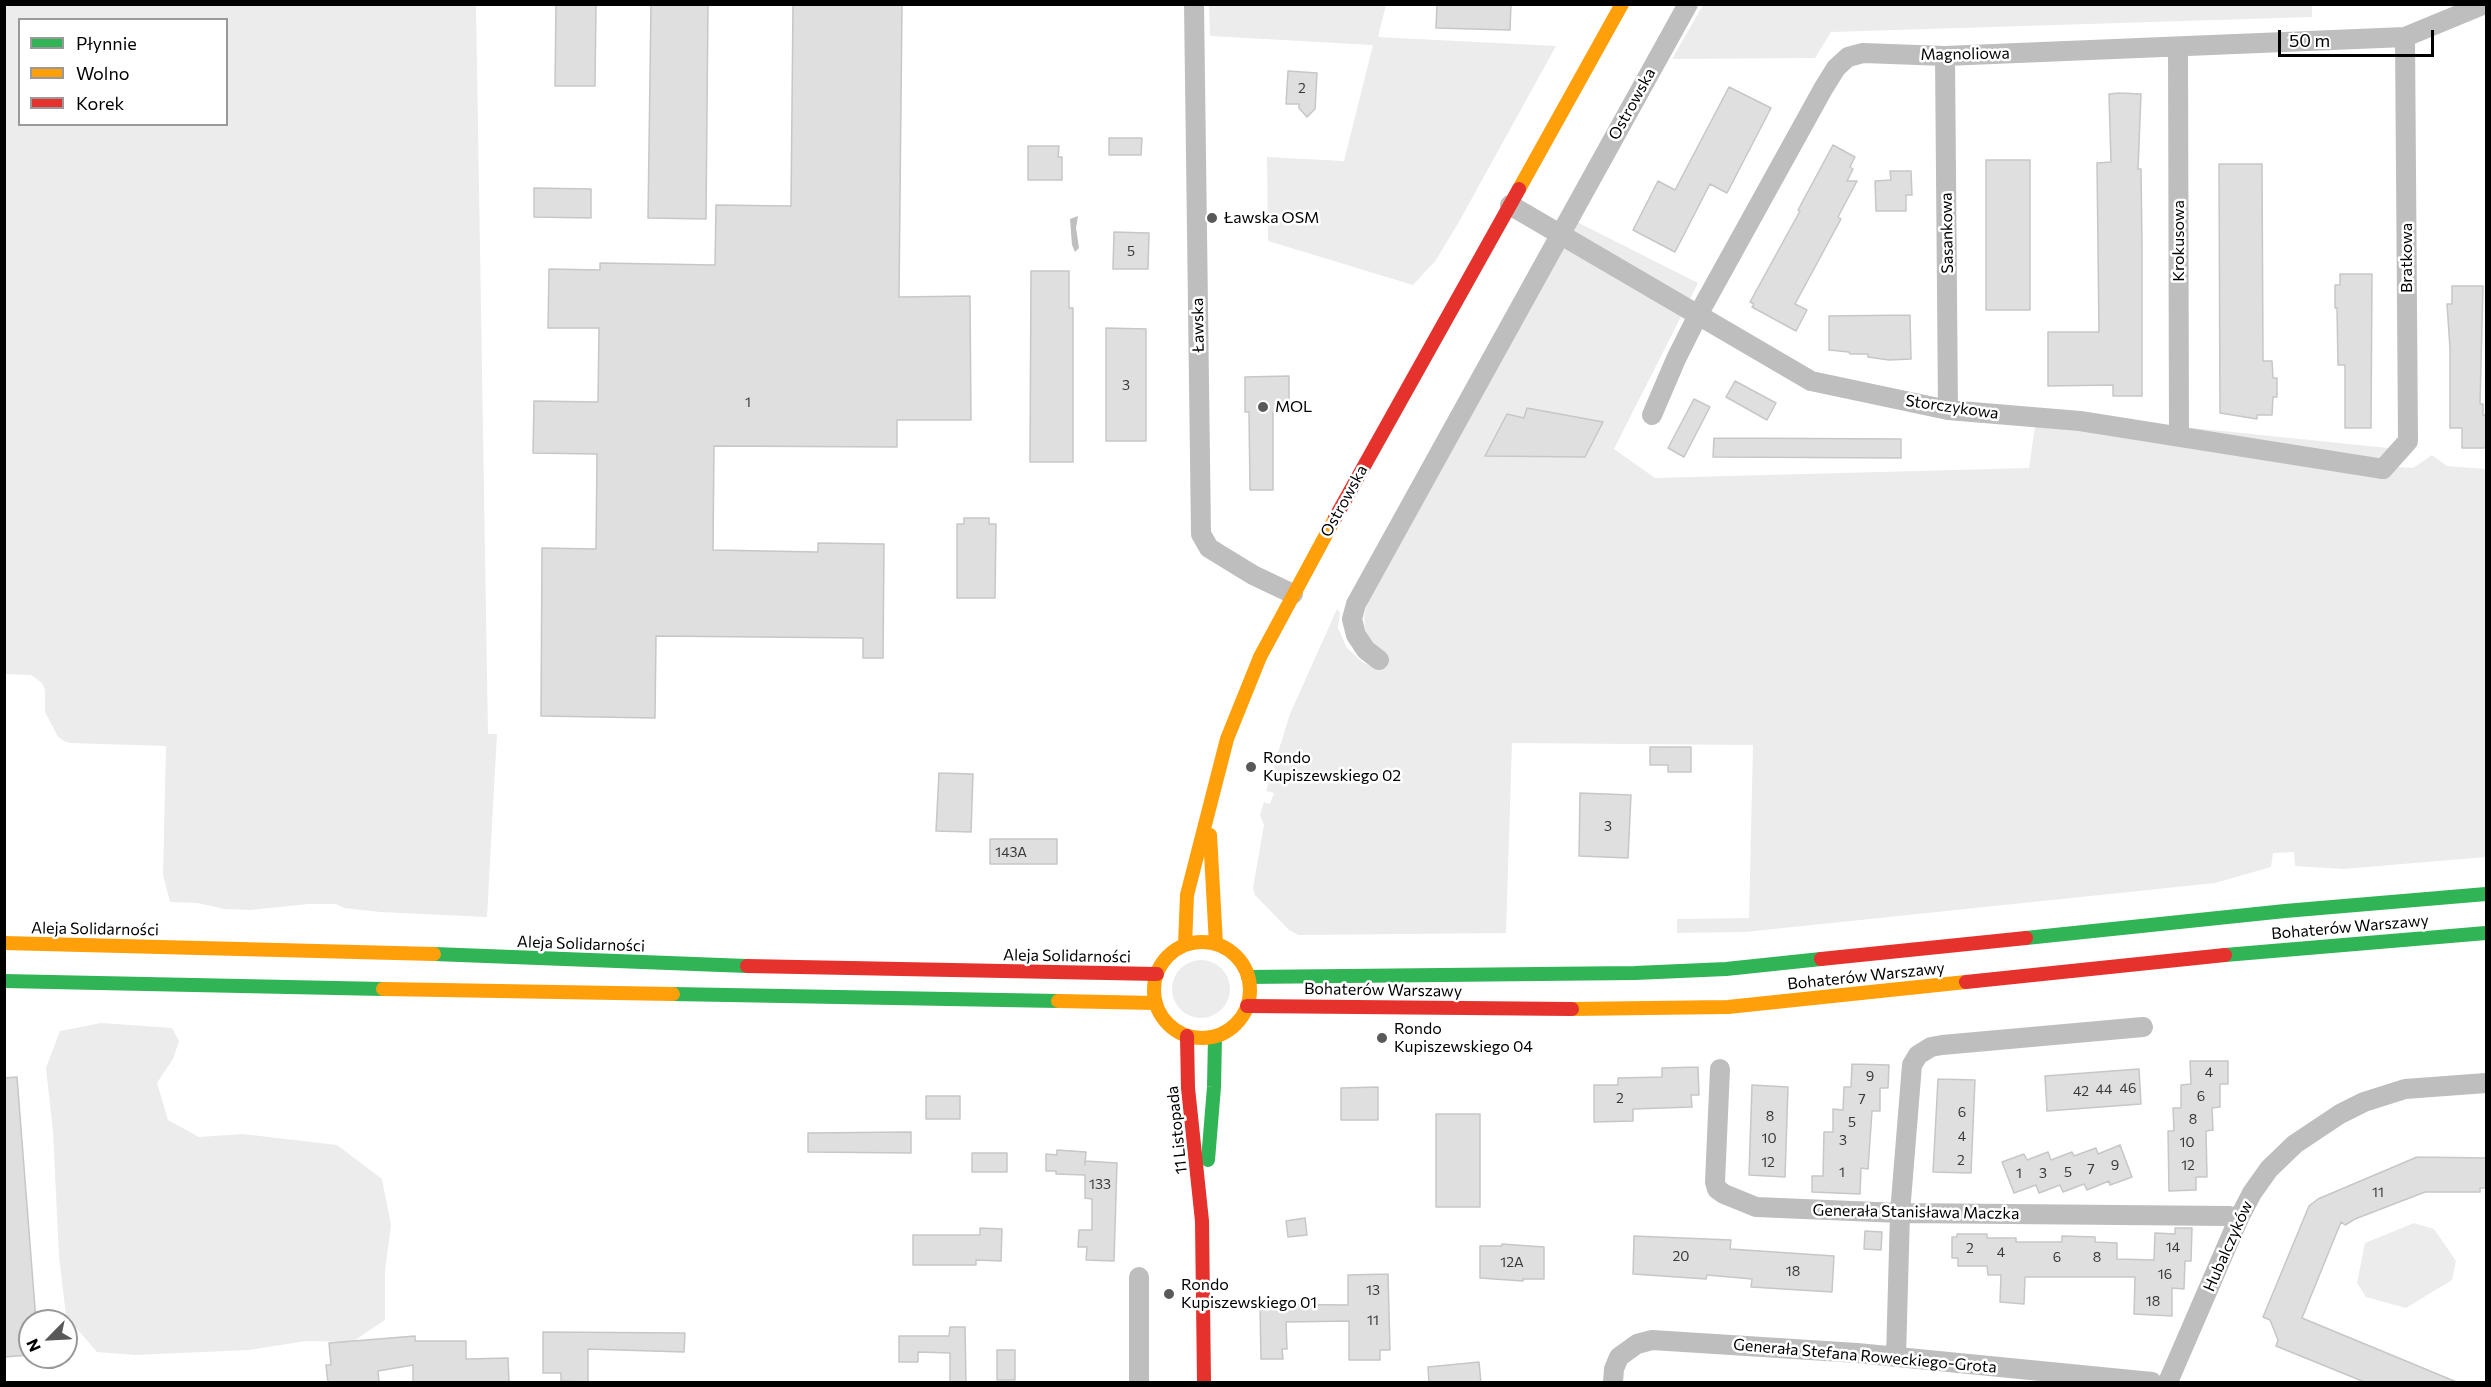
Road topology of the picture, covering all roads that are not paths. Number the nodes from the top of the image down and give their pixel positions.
1 (1194, 4) edge
2 (1622, 4) edge
3 (1688, 4) edge
4 (2485, 4) edge
5 (2406, 37) junction
6 (2178, 46) junction
7 (1945, 56) junction
8 (1510, 205) junction
9 (1559, 234) junction
10 (1698, 315) junction
11 (1948, 410) junction
12 (1652, 415) dead end
13 (2179, 436) junction
14 (2383, 469) joint
15 (1293, 594) junction
16 (1378, 660) dead end
17 (1209, 811) junction
18 (2487, 894) edge
19 (2487, 933) edge
20 (4, 943) edge
21 (1216, 944) junction
22 (1185, 945) junction
23 (1156, 974) junction
24 (1248, 977) junction
25 (4, 981) edge
26 (1155, 1003) junction
27 (1247, 1006) junction
28 (2143, 1027) dead end
29 (1187, 1036) junction
30 (1215, 1037) junction
31 (1720, 1069) dead end
32 (2487, 1083) edge
33 (1900, 1213) junction
34 (2239, 1218) junction
35 (1202, 1221) junction
36 (1139, 1277) dead end
37 (1896, 1357) junction
38 (1140, 1383) edge
39 (1204, 1383) edge
40 (1613, 1383) edge
41 (2152, 1383) edge
42 (2168, 1383) edge

1 - 15 street, Ławska
2 - 8 main road, Ostrowska
3 - 9 street, Ostrowska
4 - 5 street, Magnoliowa
5 - 6 street, Magnoliowa
5 - 14 street, Bratkowa
6 - 7 street, Magnoliowa
6 - 13 street, Krokusowa
7 - 10 street, Magnoliowa
7 - 11 street, Sasankowa
8 - 9 street
8 - 15 main road, Ostrowska
9 - 10 street, Storczykowa
9 - 16 street, Ostrowska
10 - 11 street, Storczykowa
10 - 12 street, Magnoliowa
11 - 13 street, Storczykowa
13 - 14 street, Storczykowa
15 - 17 main road, Ostrowska
17 - 21 main road, Ostrowska
17 - 22 main road, Ostrowska
18 - 24 main road, Bohaterów Warszawy
19 - 27 main road, Bohaterów Warszawy
20 - 23 main road, Aleja Solidarności
21 - 22 main road
21 - 24 main road
22 - 23 main road
23 - 26 main road
24 - 27 main road
25 - 26 main road
26 - 29 main road
27 - 30 main road
28 - 33 street
29 - 30 main road
29 - 35 main road, 11 Listopada
30 - 35 main road, 11 Listopada
31 - 33 street, Generała Stanisława Maczka
32 - 34 street, Hubalczyków
33 - 34 street, Generała Stanisława Maczka
33 - 37 street
34 - 42 street, Hubalczyków
35 - 39 main road, 11 Listopada
36 - 38 street
37 - 40 street, Generała Stefana Roweckiego-Grota
37 - 41 street, Generała Stefana Roweckiego-Grota

